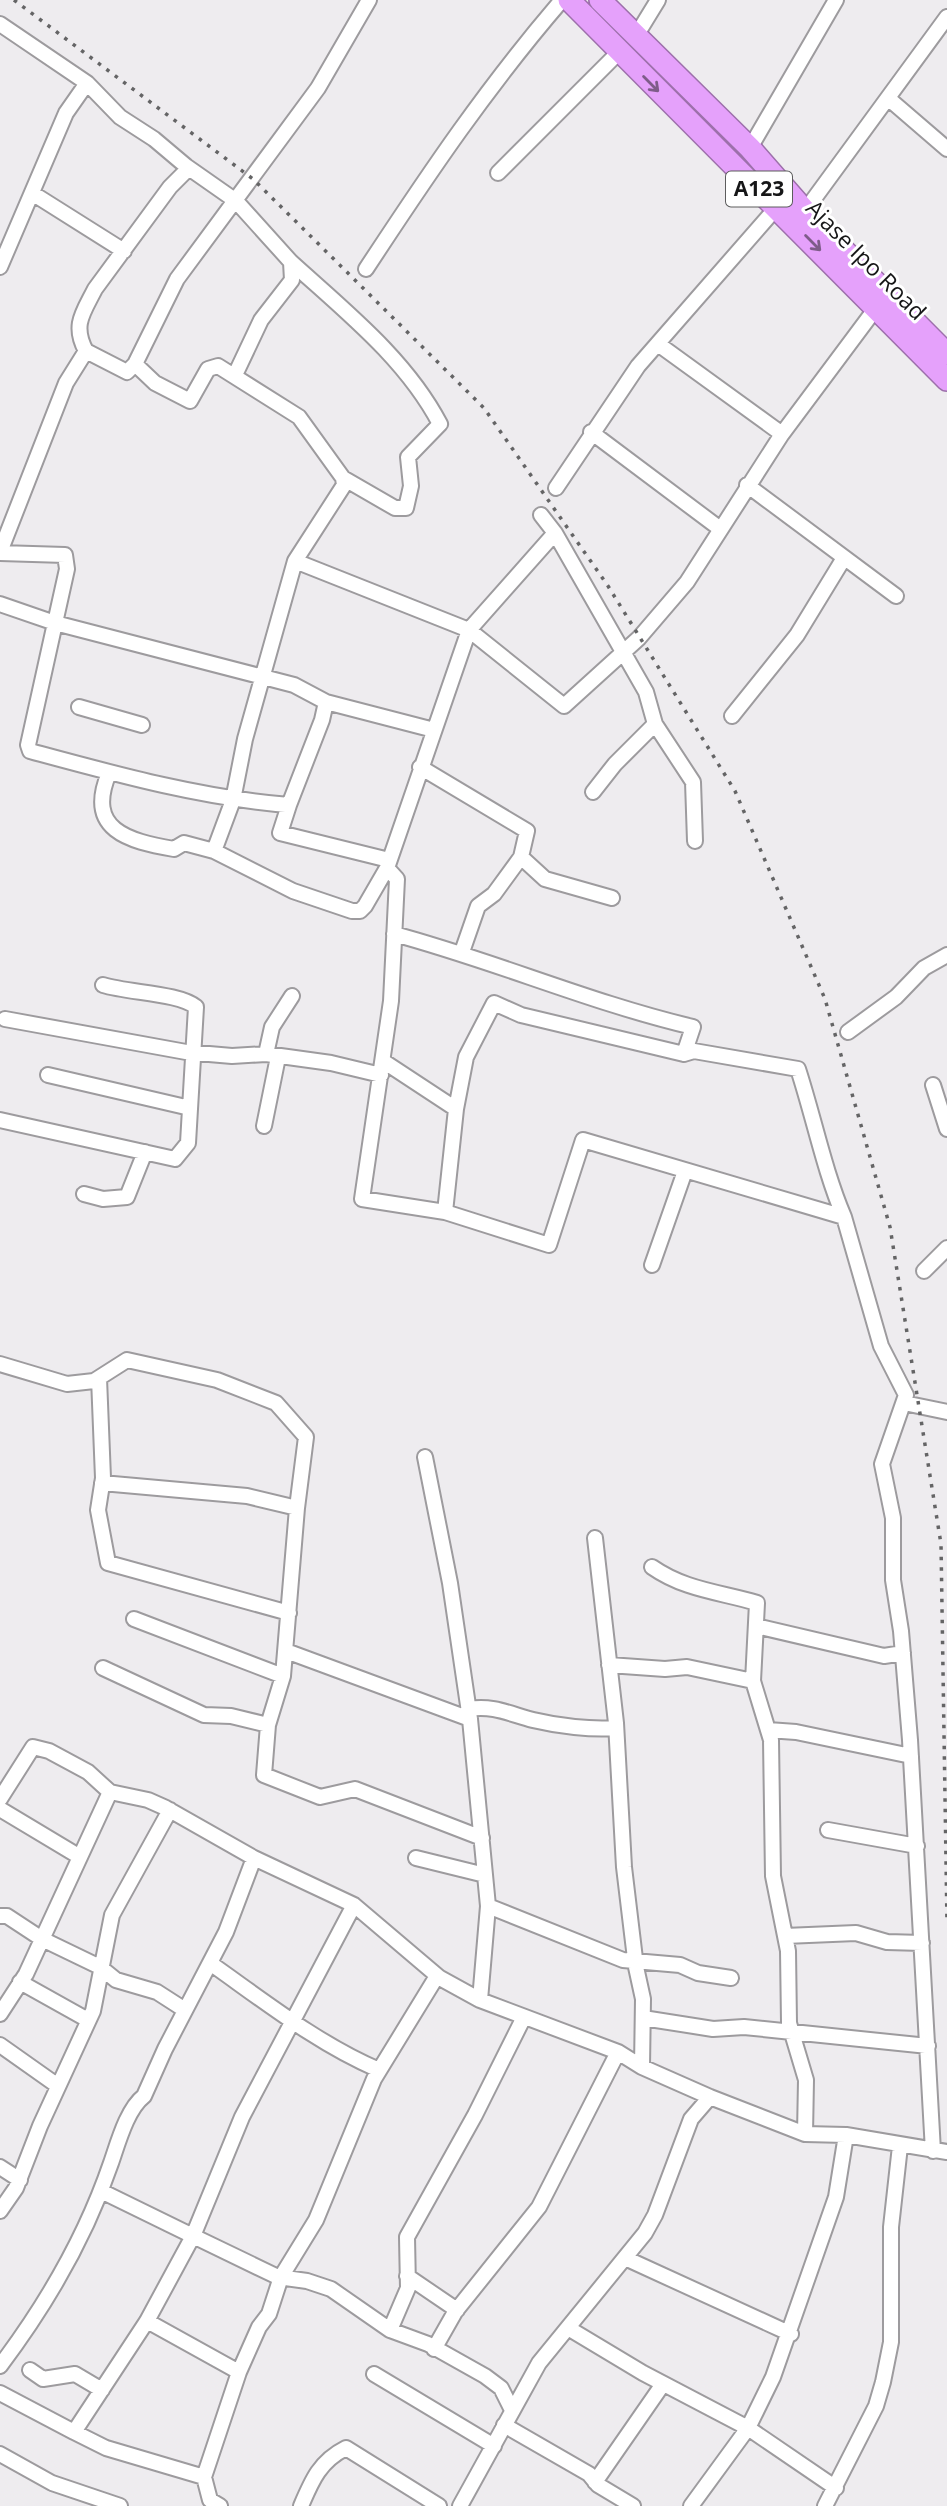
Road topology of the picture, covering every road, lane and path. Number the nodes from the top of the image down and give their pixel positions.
1 (369, 0) edge
2 (562, 0) edge
3 (569, 0) edge
4 (600, 0) edge
5 (658, 0) edge
6 (836, 0) edge
7 (947, 17) edge
8 (0, 24) edge
9 (636, 36) junction
10 (619, 52) junction
11 (87, 83) junction
12 (888, 99) junction
13 (712, 110) junction
14 (695, 127) junction
15 (750, 148) junction
16 (947, 149) edge
17 (186, 166) junction
18 (498, 173) dead end
19 (32, 193) junction
20 (236, 201) junction
21 (777, 207) junction
22 (805, 211) junction
23 (124, 251) junction
24 (291, 262) junction
25 (0, 268) edge
26 (366, 269) dead end
27 (876, 308) junction
28 (658, 344) junction
29 (86, 351) junction
30 (947, 354) edge
31 (135, 364) junction
32 (235, 375) junction
33 (947, 380) edge
34 (591, 432) junction
35 (782, 434) junction
36 (343, 478) junction
37 (747, 485) junction
38 (556, 488) dead end
39 (541, 515) dead end
40 (719, 528) junction
41 (555, 533) junction
42 (0, 553) edge
43 (844, 558) junction
44 (295, 561) junction
45 (896, 596) dead end
46 (0, 604) edge
47 (55, 623) junction
48 (469, 630) junction
49 (623, 654) junction
50 (262, 677) junction
51 (326, 702) junction
52 (79, 707) dead end
53 (732, 716) dead end
54 (655, 724) junction
55 (142, 725) dead end
56 (434, 730) junction
57 (420, 766) junction
58 (109, 773) junction
59 (593, 792) dead end
60 (233, 800) junction
61 (289, 805) junction
62 (695, 841) dead end
63 (214, 851) junction
64 (521, 857) junction
65 (388, 864) junction
66 (612, 898) dead end
67 (394, 934) junction
68 (462, 952) junction
69 (947, 955) edge
70 (103, 985) dead end
71 (292, 996) dead end
72 (5, 1019) dead end
73 (848, 1032) dead end
74 (193, 1053) junction
75 (684, 1054) junction
76 (272, 1055) junction
77 (382, 1068) junction
78 (47, 1075) dead end
79 (933, 1085) dead end
80 (190, 1108) junction
81 (456, 1109) junction
82 (0, 1120) edge
83 (264, 1126) dead end
84 (947, 1129) edge
85 (145, 1152) junction
86 (685, 1171) junction
87 (84, 1194) dead end
88 (446, 1212) junction
89 (844, 1217) junction
90 (947, 1248) edge
91 (652, 1265) dead end
92 (924, 1271) dead end
93 (0, 1364) edge
94 (99, 1378) junction
95 (904, 1403) junction
96 (947, 1412) edge
97 (425, 1457) dead end
98 (102, 1483) junction
99 (296, 1508) junction
100 (595, 1538) dead end
101 (652, 1567) dead end
102 (289, 1613) junction
103 (134, 1619) dead end
104 (756, 1626) junction
105 (286, 1651) junction
106 (903, 1654) junction
107 (610, 1665) junction
108 (103, 1668) dead end
109 (283, 1676) junction
110 (753, 1681) junction
111 (469, 1714) junction
112 (268, 1726) junction
113 (616, 1728) junction
114 (768, 1730) junction
115 (911, 1756) junction
116 (110, 1792) junction
117 (0, 1799) edge
118 (0, 1809) edge
119 (170, 1810) junction
120 (828, 1830) dead end
121 (482, 1838) junction
122 (916, 1846) junction
123 (80, 1857) junction
124 (254, 1858) junction
125 (416, 1858) dead end
126 (485, 1875) junction
127 (354, 1905) junction
128 (488, 1906) junction
129 (0, 1916) edge
130 (785, 1936) junction
131 (41, 1939) junction
132 (922, 1943) junction
133 (635, 1961) junction
134 (211, 1962) junction
135 (100, 1967) junction
136 (437, 1976) junction
137 (731, 1978) dead end
138 (20, 1982) junction
139 (480, 2000) junction
140 (185, 2010) junction
141 (0, 2014) edge
142 (524, 2017) junction
143 (643, 2018) junction
144 (89, 2020) junction
145 (291, 2020) junction
146 (791, 2032) junction
147 (0, 2045) edge
148 (928, 2046) junction
149 (618, 2052) junction
150 (642, 2067) junction
151 (379, 2070) junction
152 (58, 2086) junction
153 (710, 2097) junction
154 (805, 2134) junction
155 (846, 2136) junction
156 (900, 2146) junction
157 (940, 2152) edge
158 (0, 2167) edge
159 (20, 2179) junction
160 (101, 2191) junction
161 (0, 2211) edge
162 (192, 2236) junction
163 (625, 2258) junction
164 (407, 2276) junction
165 (281, 2277) junction
166 (457, 2310) junction
167 (147, 2321) junction
168 (568, 2328) junction
169 (390, 2330) junction
170 (791, 2334) junction
171 (434, 2349) junction
172 (0, 2366) edge
173 (30, 2370) dead end
174 (239, 2372) junction
175 (374, 2374) dead end
176 (663, 2384) junction
177 (102, 2390) junction
178 (0, 2393) edge
179 (512, 2410) junction
180 (504, 2425) junction
181 (748, 2428) junction
182 (74, 2432) junction
183 (494, 2446) junction
184 (0, 2454) edge
185 (204, 2477) junction
186 (595, 2482) junction
187 (836, 2488) junction
188 (120, 2506) edge
189 (219, 2506) edge
190 (301, 2506) edge
191 (439, 2506) edge
192 (460, 2506) edge
193 (633, 2506) edge
194 (691, 2506) edge
195 (825, 2506) edge

1 - 20 street
2 - 26 street
3 - 10 highway, Ajase Ipo Road / A123
4 - 9 highway, Ajase Ipo Road / A123
5 - 9 street
6 - 15 street
7 - 12 street
8 - 11 street
9 - 13 highway, Ajase Ipo Road / A123
10 -> 14 highway, Ajase Ipo Road / A123
10 - 18 street
11 - 17 street
11 - 19 street
12 - 16 street
12 - 22 street
13 - 14 highway
13 - 15 highway, Ajase Ipo Road / A123
14 - 21 highway, Ajase Ipo Road / A123
15 - 22 highway, Ajase Ipo Road / A123
17 - 20 street
17 - 23 street
19 - 23 street
19 - 25 street
20 - 24 street
20 - 31 street
21 -> 27 highway, Ajase Ipo Road / A123
21 - 28 street
22 - 30 highway, Ajase Ipo Road / A123
23 - 29 street
24 - 32 street
24 - 36 street
27 - 33 highway, Ajase Ipo Road / A123
27 - 35 street
28 - 34 street
28 - 35 street
29 - 31 street
29 - 42 street
31 - 32 street
32 - 36 street
34 - 38 street
34 - 40 street
35 - 37 street
36 - 44 street
37 - 40 street
37 - 43 street
39 - 41 street
40 - 49 street
41 - 48 street
41 - 49 street
42 - 47 street
43 - 45 street
43 - 53 street
44 - 48 street
44 - 50 street
46 - 47 street
47 - 50 street
47 - 58 street
48 - 49 street
48 - 56 street
49 - 54 street
50 - 51 street
50 - 60 street
51 - 56 street
51 - 61 street
52 - 55 street
54 - 59 street
54 - 62 street
56 - 57 street
57 - 64 street
57 - 65 street
58 - 60 street
58 - 63 street
60 - 61 street
60 - 63 street
61 - 65 street
63 - 65 street
64 - 66 street
64 - 68 street
65 - 67 street
67 - 68 street
67 - 77 street
68 - 75 street
69 - 73 street
70 - 74 street
71 - 76 street
72 - 74 street
74 - 76 street
74 - 80 street
75 - 81 street
75 - 89 street
76 - 77 street
76 - 83 street
77 - 81 street
77 - 88 street
78 - 80 street
79 - 84 street
80 - 85 street
81 - 88 street
82 - 85 street
85 - 87 street
86 - 88 street
86 - 89 street
86 - 91 street
89 - 95 street
90 - 92 street
93 - 94 street
94 - 98 street
94 - 99 street
95 - 96 street
95 - 106 street
97 - 111 street
98 - 99 street
98 - 102 street
99 - 102 street
100 - 107 street
101 - 104 street
102 - 105 street
103 - 109 street
104 - 106 street
104 - 110 street
105 - 109 street
105 - 111 street
106 - 115 street
107 - 110 street
107 - 113 street
108 - 112 street
109 - 112 street
110 - 114 street
111 - 113 street
111 - 121 street
112 - 121 street
113 - 133 street
114 - 115 street
114 - 130 street
115 - 122 street
116 - 117 street
116 - 119 street
116 - 123 street
118 - 123 street
119 - 124 street
119 - 135 street
120 - 122 street
121 - 126 street
122 - 132 street
123 - 131 street
124 - 127 street
124 - 134 street
125 - 126 street
126 - 128 street
127 - 136 street
127 - 145 street
128 - 133 street
128 - 139 street
129 - 131 street
130 - 132 street
130 - 146 street
131 - 135 street
131 - 138 street
132 - 148 street
133 - 137 street
133 - 143 street
134 - 140 street
134 - 145 street
135 - 140 street
135 - 144 street
136 - 139 street
136 - 151 street
138 - 141 street
138 - 144 street
139 - 142 street
140 - 160 street
142 - 149 street
142 - 164 street
143 - 146 street
143 - 150 street
144 - 152 street
145 - 151 street
145 - 162 street
146 - 148 street
146 - 154 street
147 - 152 street
148 - 157 street
149 - 150 street
149 - 166 street
150 - 153 street
151 - 165 street
152 - 159 street
153 - 154 street
153 - 163 street
154 - 155 street
155 - 156 street
155 - 170 street
156 - 157 street
156 - 187 street
158 - 159 street
159 - 161 street
160 - 162 street
160 - 172 street
162 - 165 street
162 - 167 street
163 - 168 street
163 - 170 street
164 - 166 street
164 - 169 street
165 - 169 street
165 - 174 street
166 - 171 street
167 - 174 street
167 - 177 street
168 - 176 street
168 - 179 street
169 - 171 street
170 - 181 street
171 - 179 street
173 - 177 street
174 - 185 street
175 - 183 street
176 - 181 street
176 - 186 street
177 - 182 street
178 - 182 street
179 - 180 street
180 - 183 street
180 - 186 street
181 - 187 street
181 - 194 street
182 - 185 street
183 - 192 street
184 - 188 street
185 - 189 street
186 - 193 street
187 - 195 street
190 - 191 street

